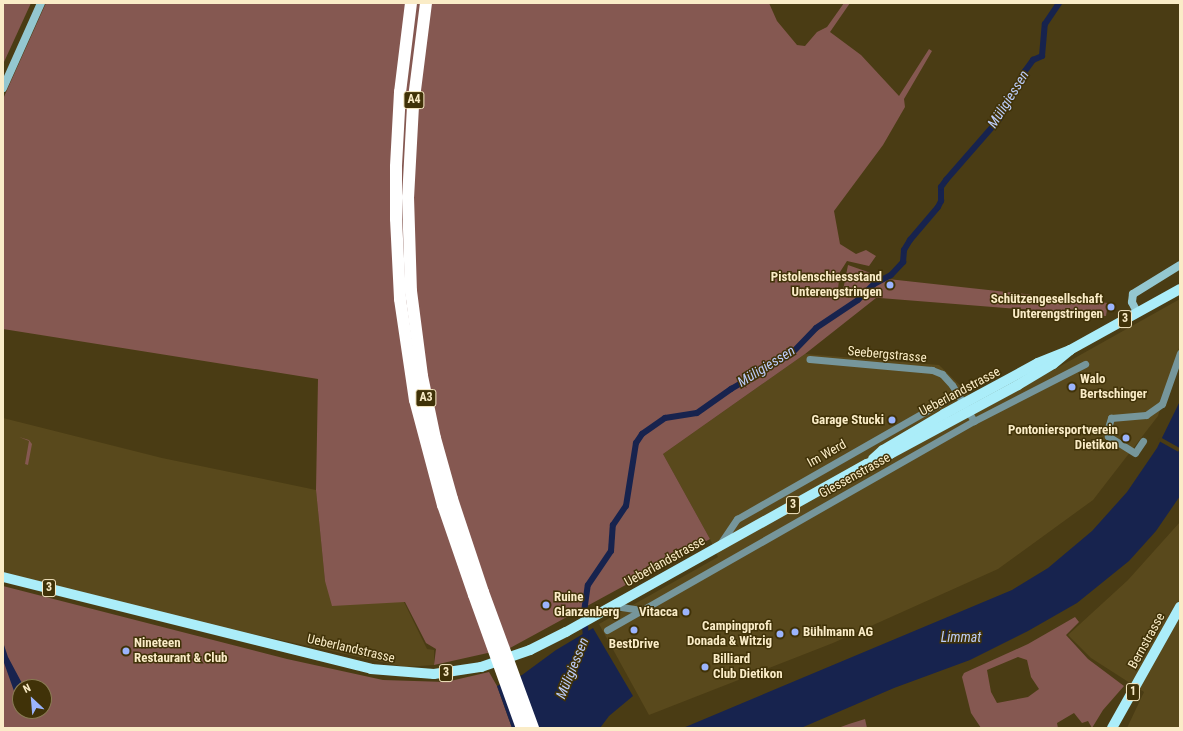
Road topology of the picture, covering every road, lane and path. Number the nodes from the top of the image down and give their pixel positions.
1 (41, 3) edge
2 (426, 3) edge
3 (413, 4) edge
4 (3, 88) edge
5 (408, 197) junction
6 (1180, 266) edge
7 (1180, 289) edge
8 (1137, 312) junction
9 (1180, 353) edge
10 (809, 359) dead end
11 (1085, 364) dead end
12 (958, 393) junction
13 (967, 407) junction
14 (974, 421) junction
15 (1143, 441) dead end
16 (718, 546) junction
17 (3, 577) edge
18 (478, 593) junction
19 (613, 606) junction
20 (1180, 607) edge
21 (641, 610) junction
22 (607, 630) dead end
23 (522, 728) edge
24 (533, 728) edge
25 (1112, 728) edge

1 - 4 main road
2 - 5 highway, A4
3 - 5 highway, A3
3 - 18 highway, A3
5 - 18 highway, A3
6 - 8 main road
7 - 8 main road, Ueberlandstrasse / 3
8 - 13 main road, Ueberlandstrasse / 3
9 - 15 street
10 - 12 street, Seebergstrasse
11 - 14 street, Giessenstrasse
12 - 13 street, Seebergstrasse
12 - 16 street, Im Werd
13 - 14 street
13 - 16 main road, Ueberlandstrasse / 3
14 - 21 street, Giessenstrasse
16 - 19 main road, Ueberlandstrasse / 3
17 - 19 main road, Ueberlandstrasse / 3
18 - 23 highway, A3, bridge
18 - 24 highway, A3, bridge
19 - 21 street
20 - 25 main road, Bernstrasse / 1
21 - 22 street, Giessenstrasse

